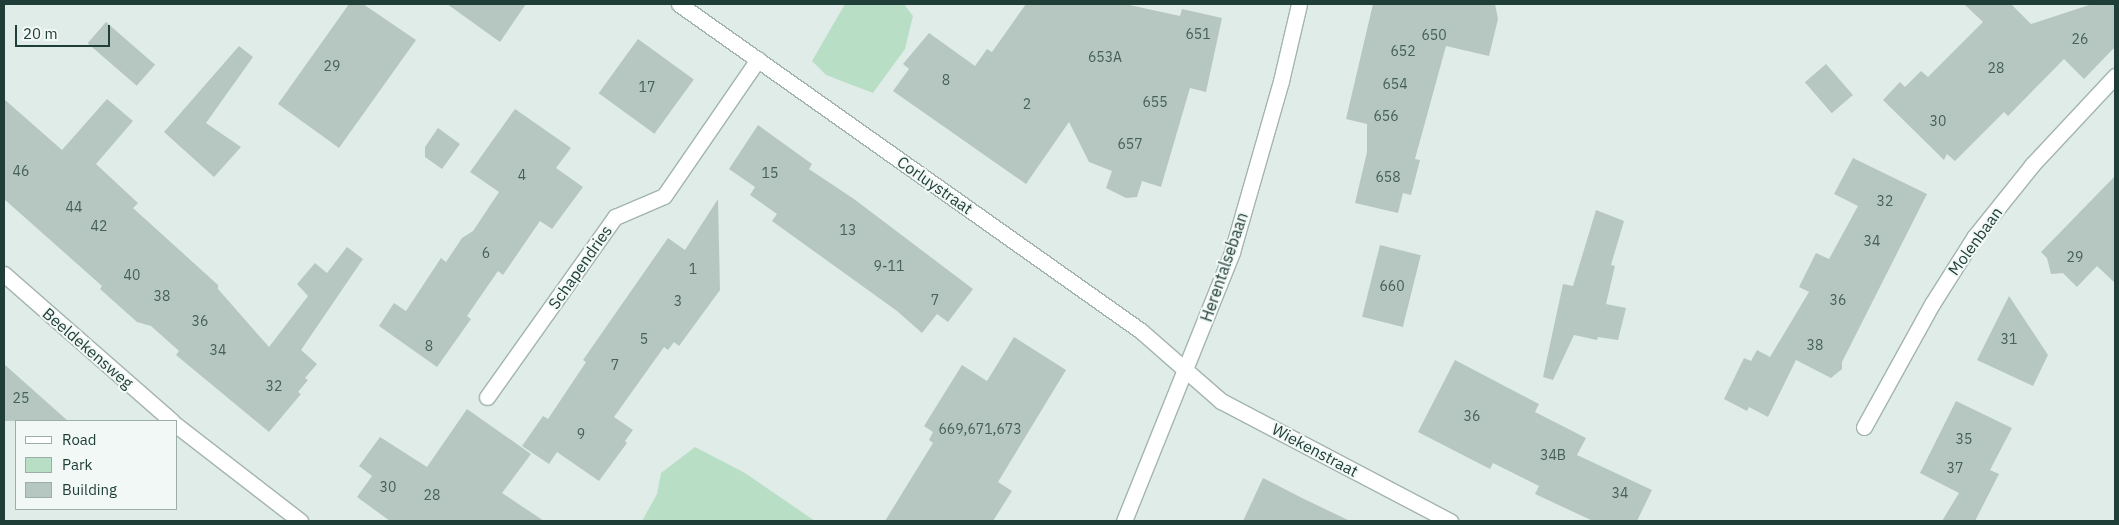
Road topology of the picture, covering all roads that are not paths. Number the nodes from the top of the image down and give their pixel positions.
1 (679, 4) edge
2 (1299, 4) edge
3 (758, 59) junction
4 (2115, 76) edge
5 (4, 274) edge
6 (1187, 370) junction
7 (487, 397) dead end
8 (171, 420) edge
9 (178, 427) edge
10 (1864, 427) dead end
11 (300, 521) edge
12 (1124, 521) edge
13 (1450, 521) edge

1 - 3 street, Corluystraat
2 - 6 street, Herentalsebaan
3 - 6 street, Corluystraat
3 - 7 street, Schapendries
4 - 10 street, Molenbaan
5 - 8 street, Beeldekensweg
6 - 12 street, Herentalsebaan
6 - 13 street, Wiekenstraat
9 - 11 street

